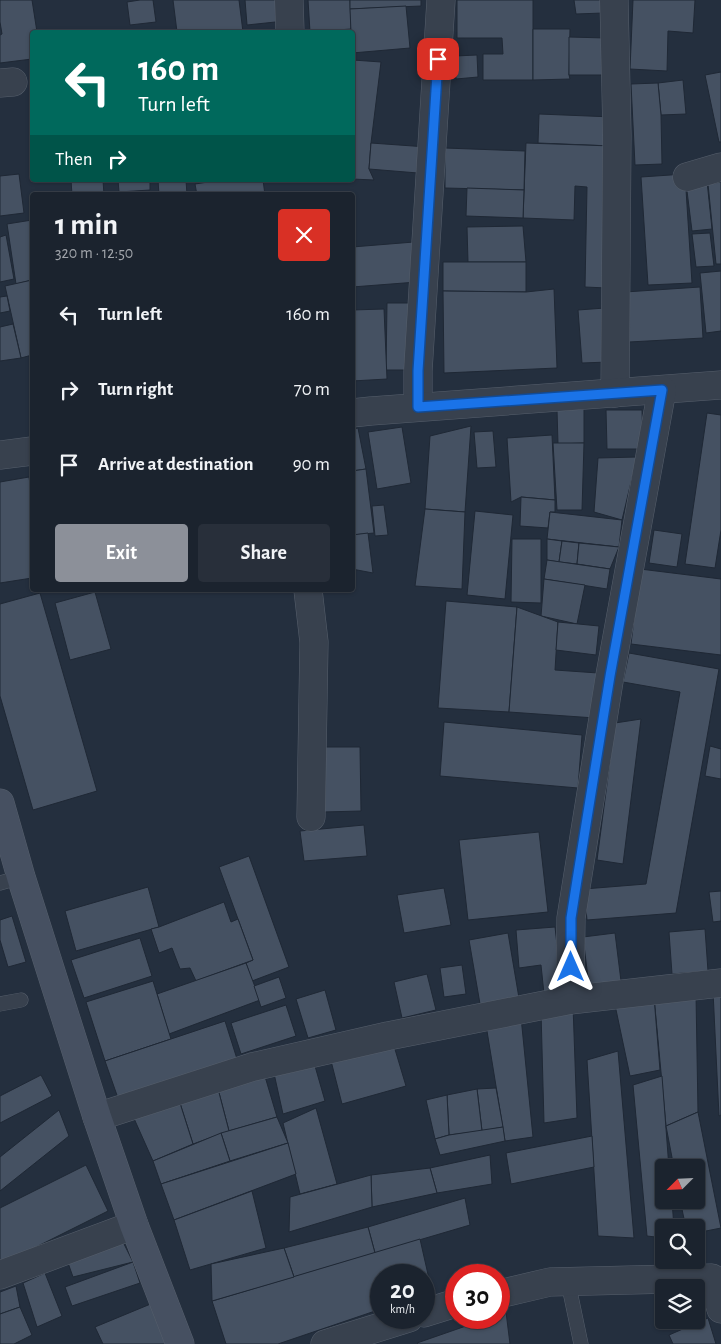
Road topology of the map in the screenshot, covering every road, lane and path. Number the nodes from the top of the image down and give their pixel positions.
1 (289, 0) edge
2 (441, 0) edge
3 (614, 0) edge
4 (290, 30) edge
5 (721, 167) edge
6 (687, 177) dead end
7 (721, 385) edge
8 (662, 390) junction
9 (615, 393) junction
10 (418, 407) junction
11 (355, 413) edge
12 (30, 450) edge
13 (0, 455) edge
14 (308, 592) edge
15 (0, 803) edge
16 (311, 817) dead end
17 (10, 880) edge
18 (721, 983) edge
19 (21, 1000) dead end
20 (570, 1000) junction
21 (0, 1004) edge
22 (97, 1117) junction
23 (134, 1225) junction
24 (0, 1275) edge
25 (568, 1282) junction
26 (510, 1291) edge
27 (721, 1309) edge
28 (374, 1329) edge
29 (180, 1344) edge
30 (326, 1344) edge
31 (581, 1344) edge

1 - 4 street
2 - 10 street
3 - 9 street
5 - 6 street
7 - 8 street
8 - 9 street
8 - 20 street
9 - 10 street
10 - 11 street
12 - 13 street
14 - 16 street
15 - 17 street
17 - 22 street
18 - 20 street
19 - 21 lane
20 - 22 street
22 - 23 street
23 - 24 street
23 - 29 street
25 - 26 street
25 - 27 street
25 - 31 lane
28 - 30 street

